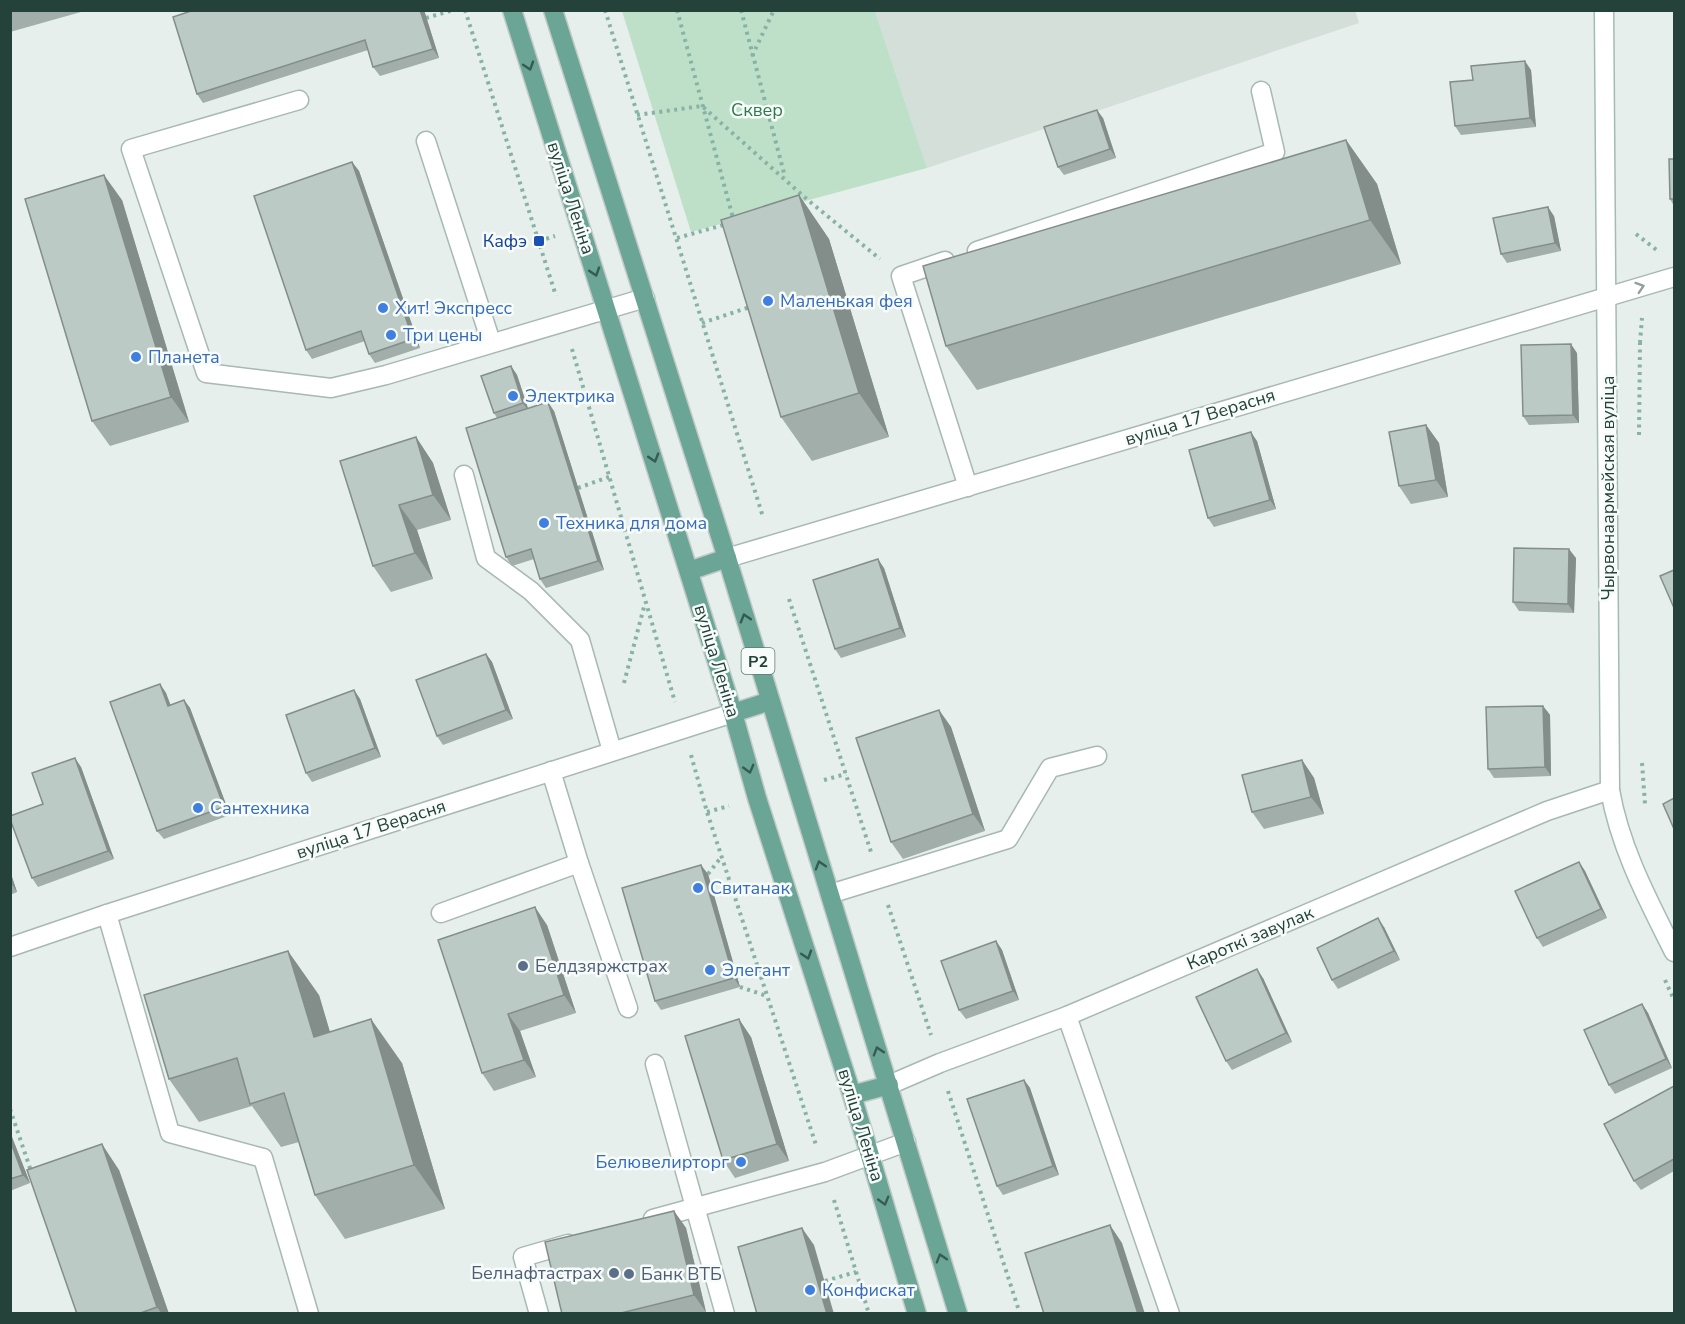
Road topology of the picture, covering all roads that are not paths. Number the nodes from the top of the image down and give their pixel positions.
1 (512, 10) edge
2 (553, 10) edge
3 (1604, 10) edge
4 (1261, 91) dead end
5 (299, 100) dead end
6 (426, 141) dead end
7 (1674, 277) edge
8 (645, 298) junction
9 (1607, 298) junction
10 (607, 309) junction
11 (491, 342) junction
12 (464, 475) dead end
13 (968, 487) junction
14 (726, 558) junction
15 (689, 572) junction
16 (770, 701) junction
17 (733, 713) junction
18 (612, 751) junction
19 (1097, 756) dead end
20 (551, 771) junction
21 (1610, 790) junction
22 (579, 863) junction
23 (830, 894) junction
24 (441, 913) dead end
25 (107, 914) junction
26 (10, 947) edge
27 (1674, 952) edge
28 (628, 1008) dead end
29 (1067, 1016) junction
30 (655, 1064) dead end
31 (889, 1085) junction
32 (852, 1095) junction
33 (906, 1142) junction
34 (871, 1155) junction
35 (695, 1208) junction
36 (633, 1225) edge
37 (589, 1238) edge
38 (309, 1314) edge
39 (539, 1314) edge
40 (725, 1314) edge
41 (917, 1314) edge
42 (958, 1314) edge
43 (1170, 1314) edge

1 -> 10 main road, вуліца Леніна / Р2
2 - 8 main road, Р2
3 - 9 street, Чырвонаармейская вуліца
4 - 13 street
5 - 11 street
6 - 11 street
9 -> 7 street, вуліца 17 Верасня
8 - 10 street
8 - 14 main road, Р2
9 - 13 street, вуліца 17 Верасня
9 - 21 street, Чырвонаармейская вуліца
10 - 11 street
10 -> 15 main road, вуліца Леніна / Р2
12 - 18 street
13 - 14 street, вуліца 17 Верасня
14 - 15 main road
16 -> 14 main road, Р2
15 - 17 main road, вуліца Леніна / Р2
16 - 17 main road
23 -> 16 main road, Р2
17 - 18 street, вуліца 17 Верасня
17 -> 32 main road, вуліца Леніна / Р2
18 - 20 street, вуліца 17 Верасня
19 - 23 street
20 - 22 street
20 - 25 street, вуліца 17 Верасня
21 - 27 street, Чырвонаармейская вуліца
21 - 29 street, Кароткі завулак
22 - 24 street
22 - 28 street
31 -> 23 main road, Р2
25 - 26 street, вуліца 17 Верасня
25 - 38 street
29 - 31 street, Кароткі завулак
29 - 43 street
30 - 35 street
31 - 32 main road
31 - 33 main road, Р2
32 - 34 main road, вуліца Леніна / Р2
33 - 34 street
42 -> 33 main road, Р2
34 - 35 street
34 -> 41 main road, вуліца Леніна / Р2
35 - 36 street
35 - 40 street
37 - 39 street

